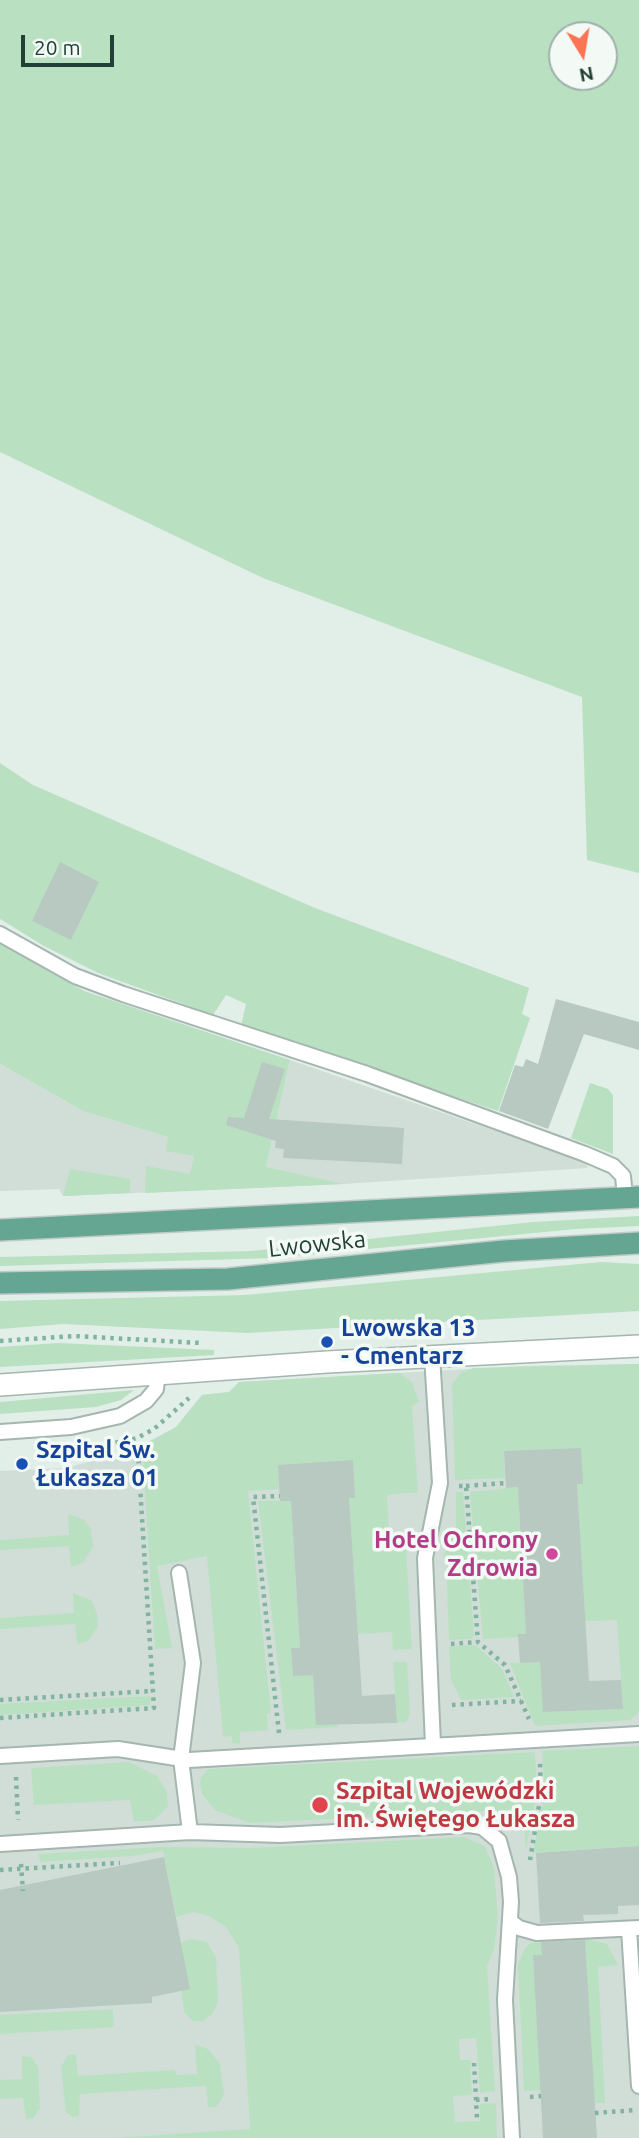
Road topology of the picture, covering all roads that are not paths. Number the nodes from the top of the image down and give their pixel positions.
1 (0, 934) edge
2 (632, 1197) edge
3 (0, 1230) edge
4 (639, 1243) edge
5 (0, 1283) edge
6 (639, 1346) edge
7 (432, 1356) junction
8 (158, 1372) junction
9 (0, 1385) edge
10 (0, 1433) edge
11 (180, 1573) dead end
12 (639, 1734) edge
13 (433, 1745) junction
14 (7, 1756) edge
15 (181, 1759) junction
16 (190, 1832) junction
17 (0, 1843) edge
18 (510, 1921) junction
19 (634, 1929) edge
20 (639, 2085) edge
21 (512, 2138) edge

1 - 2 lane
2 - 3 main road, Lwowska
4 - 5 main road, Lwowska
6 - 7 street
7 - 8 street
7 - 13 lane
8 - 9 street
8 - 10 lane
11 - 15 lane
12 - 13 lane
13 - 15 lane
14 - 15 lane
15 - 16 lane
16 - 17 lane
16 - 18 lane
18 - 19 lane
18 - 21 lane
19 - 20 lane

